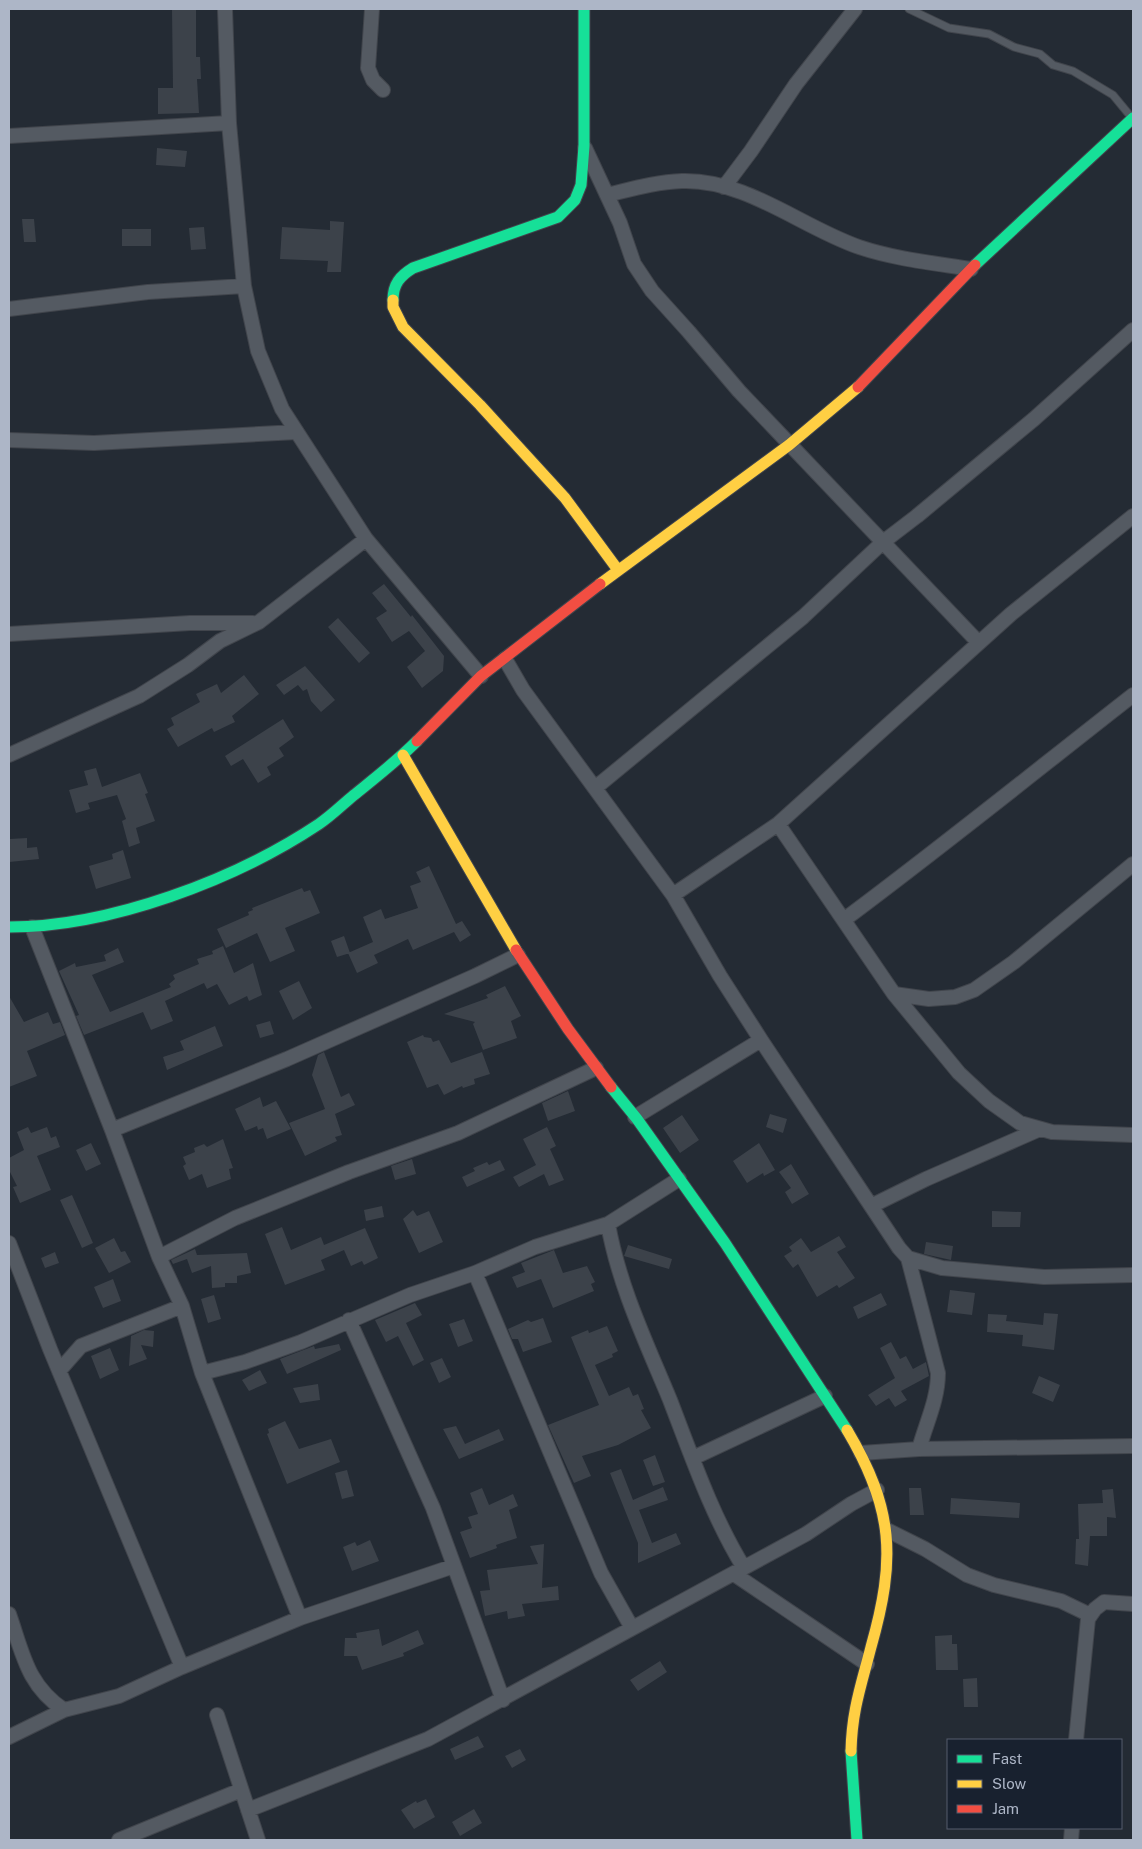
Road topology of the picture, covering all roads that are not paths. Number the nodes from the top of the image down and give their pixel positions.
1 (225, 9) edge
2 (372, 9) edge
3 (584, 9) edge
4 (855, 9) edge
5 (909, 9) edge
6 (383, 90) dead end
7 (1133, 118) edge
8 (229, 123) junction
9 (9, 136) edge
10 (584, 146) junction
11 (724, 187) junction
12 (607, 195) junction
13 (971, 269) junction
14 (244, 286) junction
15 (9, 309) edge
16 (1133, 330) edge
17 (297, 432) junction
18 (9, 440) edge
19 (789, 445) junction
20 (1133, 516) edge
21 (366, 539) junction
22 (883, 542) junction
23 (618, 570) junction
24 (259, 622) junction
25 (9, 634) edge
26 (980, 643) junction
27 (505, 659) junction
28 (481, 676) junction
29 (1133, 695) edge
30 (9, 755) edge
31 (403, 755) junction
32 (595, 788) junction
33 (778, 824) junction
34 (1133, 864) edge
35 (673, 895) junction
36 (845, 919) junction
37 (9, 927) edge
38 (32, 927) junction
39 (518, 955) junction
40 (894, 994) junction
41 (761, 1040) junction
42 (596, 1068) junction
43 (635, 1117) junction
44 (1040, 1129) junction
45 (112, 1130) junction
46 (1133, 1135) edge
47 (679, 1179) junction
48 (872, 1206) junction
49 (608, 1224) junction
50 (9, 1243) edge
51 (159, 1257) junction
52 (908, 1258) junction
53 (475, 1273) junction
54 (1133, 1276) edge
55 (182, 1306) junction
56 (350, 1320) junction
57 (59, 1371) junction
58 (202, 1373) junction
59 (825, 1396) junction
60 (1133, 1446) edge
61 (918, 1449) junction
62 (861, 1453) junction
63 (693, 1458) junction
64 (877, 1490) junction
65 (887, 1530) junction
66 (454, 1566) junction
67 (739, 1571) junction
68 (1133, 1604) edge
69 (9, 1614) edge
70 (1090, 1616) junction
71 (300, 1618) junction
72 (632, 1628) junction
73 (867, 1664) junction
74 (182, 1667) junction
75 (503, 1700) junction
76 (64, 1710) junction
77 (217, 1715) dead end
78 (9, 1737) edge
79 (1076, 1739) edge
80 (241, 1790) junction
81 (248, 1810) junction
82 (119, 1840) edge
83 (258, 1840) edge
84 (857, 1840) edge

1 - 8 street
2 - 6 street
3 - 10 street
4 - 11 street
5 - 7 lane
7 - 13 street
8 - 9 street
8 - 14 street
10 - 12 street
10 - 23 street
11 - 12 street
11 - 13 street
12 - 19 street
13 - 19 street
14 - 15 street
14 - 17 street
16 - 22 street
17 - 18 street
17 - 21 street
19 - 22 street
19 - 23 street
20 - 26 street
21 - 24 street
21 - 28 street
22 - 26 street
22 - 32 street
23 - 27 street
24 - 25 street
24 - 30 street
26 - 33 street
27 - 28 street
27 - 32 street
28 - 31 street
29 - 36 street
31 - 38 street
31 - 39 street
32 - 35 street
33 - 35 street
33 - 36 street
34 - 40 street
35 - 41 street
36 - 40 street
37 - 38 street
38 - 45 street
39 - 42 street
39 - 45 street
40 - 44 street
41 - 43 street
41 - 48 street
42 - 43 street
42 - 51 street
43 - 47 street
44 - 46 street
44 - 48 street
45 - 51 street
47 - 49 street
47 - 59 street
48 - 52 street
49 - 53 street
49 - 63 street
50 - 57 street
51 - 55 street
52 - 54 street
52 - 61 street
53 - 56 street
53 - 72 street
55 - 57 street
55 - 58 street
56 - 58 street
56 - 66 street
57 - 74 street
58 - 71 street
59 - 62 street
59 - 63 street
60 - 61 street
61 - 62 street
62 - 64 street
63 - 67 street
64 - 65 street
64 - 67 street
65 - 70 street
65 - 73 street
66 - 71 street
66 - 75 street
67 - 72 street
67 - 73 street
68 - 70 street
69 - 76 street
70 - 79 street
71 - 74 street
72 - 75 street
73 - 84 street
74 - 76 street
75 - 81 street
76 - 78 street
77 - 80 street
80 - 81 street
80 - 82 street
81 - 83 street

